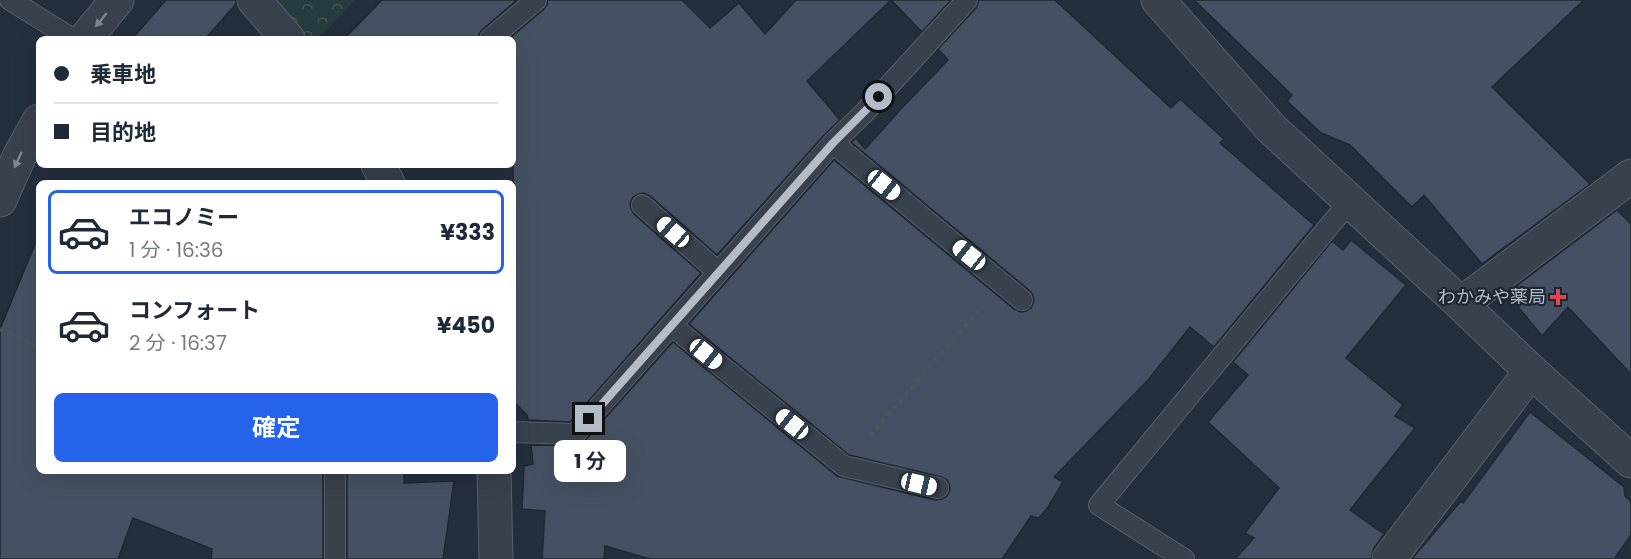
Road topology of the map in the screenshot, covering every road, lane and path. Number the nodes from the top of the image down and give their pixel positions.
1 (10, 0) edge
2 (117, 0) edge
3 (254, 0) edge
4 (536, 0) edge
5 (966, 0) edge
6 (1158, 0) edge
7 (68, 36) edge
8 (87, 36) edge
9 (285, 36) edge
10 (494, 36) edge
11 (36, 126) edge
12 (833, 143) junction
13 (1631, 176) edge
14 (0, 200) edge
15 (1350, 201) junction
16 (642, 205) dead end
17 (718, 272) junction
18 (1002, 283) junction
19 (1022, 300) dead end
20 (1461, 304) junction
21 (672, 326) junction
22 (0, 329) edge
23 (36, 345) edge
24 (1530, 371) junction
25 (516, 432) edge
26 (1631, 461) edge
27 (844, 466) junction
28 (335, 474) edge
29 (494, 474) edge
30 (938, 488) dead end
31 (335, 559) edge
32 (496, 559) edge
33 (1184, 559) edge
34 (1389, 559) edge

1 - 7 lane
2 -> 8 street
3 - 9 street
4 - 10 lane
5 - 12 lane
6 - 15 street
11 -> 14 street
12 - 17 lane
12 - 18 lane
13 - 20 street
15 - 20 street
15 - 33 lane
16 - 17 lane
17 - 21 lane
18 - 19 lane
18 - 27 path
20 - 24 street
21 - 25 lane
21 - 27 lane
22 - 23 path
24 - 26 street
24 - 34 street
27 - 30 lane
28 - 31 lane
29 - 32 street

